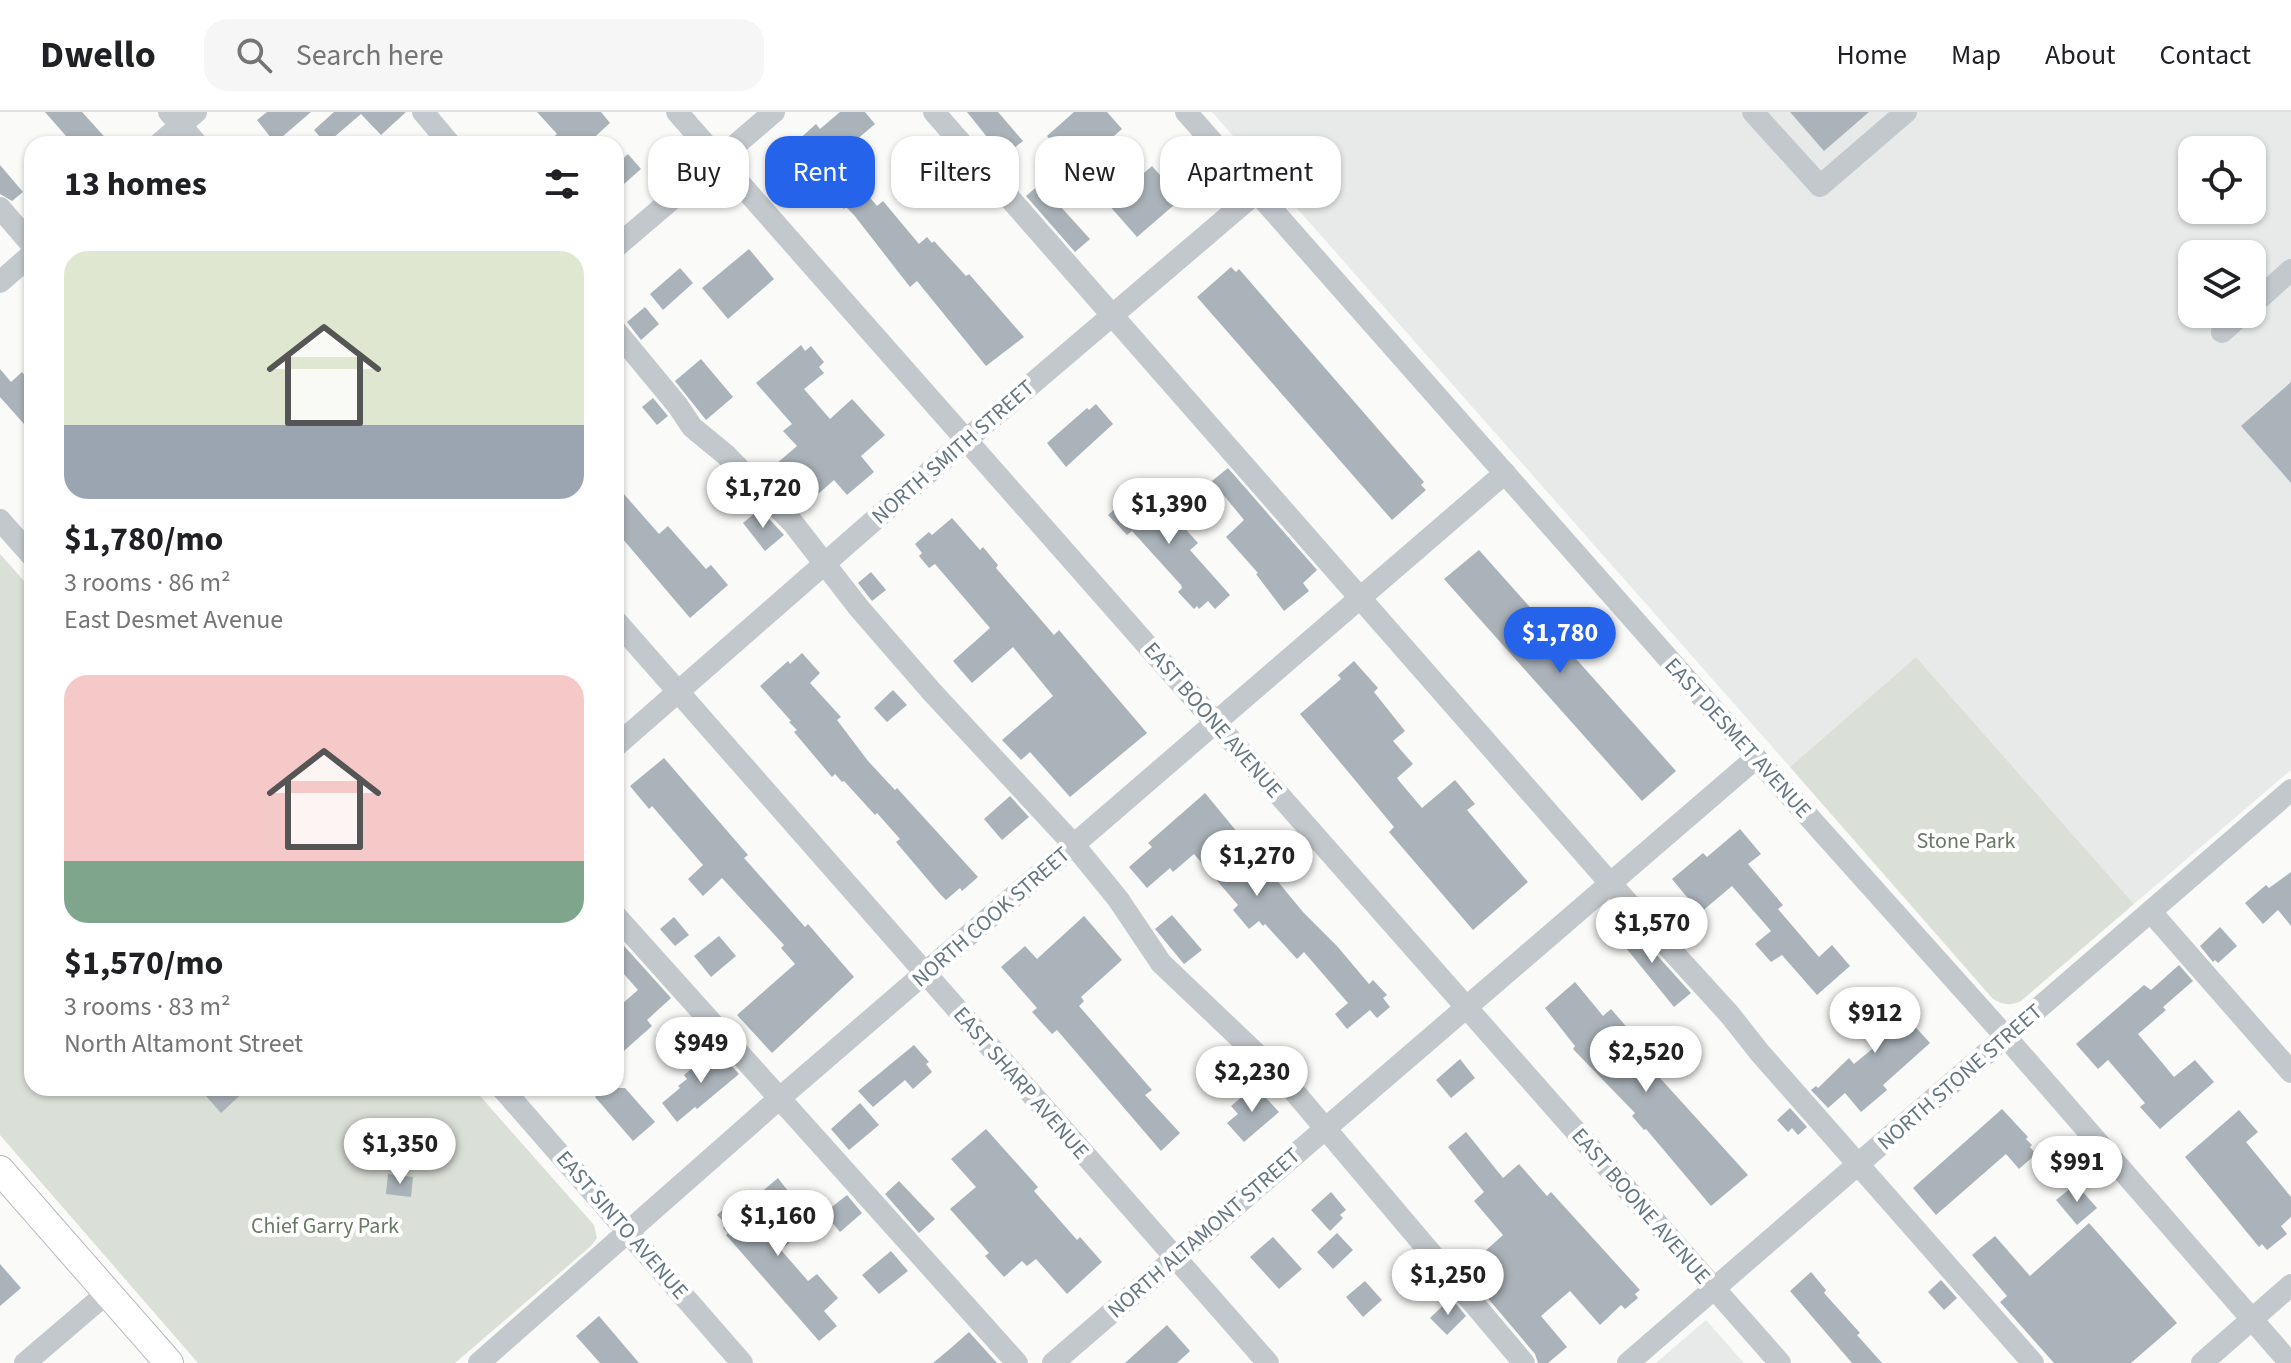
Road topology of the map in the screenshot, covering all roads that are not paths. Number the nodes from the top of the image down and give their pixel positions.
1 (423, 112) edge
2 (677, 112) edge
3 (774, 112) edge
4 (934, 112) edge
5 (1186, 112) edge
6 (1753, 112) edge
7 (1906, 112) edge
8 (182, 116) edge
9 (166, 136) edge
10 (193, 136) edge
11 (443, 136) edge
12 (698, 136) edge
13 (746, 136) edge
14 (1207, 136) edge
15 (749, 193) edge
16 (0, 208) edge
17 (662, 208) edge
18 (1238, 208) edge
19 (1271, 208) edge
20 (24, 236) edge
21 (624, 240) edge
22 (24, 261) edge
23 (2291, 270) edge
24 (0, 282) edge
25 (2266, 292) edge
26 (1112, 315) junction
27 (2226, 328) edge
28 (2222, 332) dead end
29 (624, 341) edge
30 (966, 440) junction
31 (1505, 473) junction
32 (0, 520) edge
33 (24, 547) edge
34 (825, 564) junction
35 (1360, 599) junction
36 (624, 630) edge
37 (678, 692) junction
38 (1216, 722) junction
39 (624, 739) edge
40 (1756, 758) junction
41 (2291, 790) edge
42 (1074, 845) junction
43 (1610, 883) junction
44 (2151, 912) junction
45 (624, 925) edge
46 (925, 974) junction
47 (1464, 1007) junction
48 (2006, 1037) junction
49 (2291, 1072) edge
50 (509, 1096) edge
51 (781, 1097) junction
52 (1325, 1127) junction
53 (1858, 1164) junction
54 (0, 1170) edge
55 (628, 1232) junction
56 (1175, 1259) junction
57 (2291, 1285) edge
58 (1713, 1289) junction
59 (107, 1293) junction
60 (2252, 1319) junction
61 (25, 1363) edge
62 (169, 1363) edge
63 (479, 1363) edge
64 (742, 1363) edge
65 (1017, 1363) edge
66 (1053, 1363) edge
67 (1268, 1363) edge
68 (1524, 1363) edge
69 (1628, 1363) edge
70 (1780, 1363) edge
71 (2033, 1363) edge
72 (2202, 1363) edge
73 (2290, 1363) edge

1 - 11 street
2 - 12 street, EAST BOONE AVENUE
3 - 13 street
4 - 26 street
5 - 14 street, EAST DESMET AVENUE
6 - 7 street
8 - 9 street
8 - 10 street
15 - 30 street, EAST BOONE AVENUE
16 - 20 street
17 - 21 street
18 - 26 street, NORTH SMITH STREET
19 - 31 street, EAST DESMET AVENUE
22 - 24 street
23 - 25 street
26 - 30 street, NORTH SMITH STREET
26 - 35 street
27 - 28 street
29 - 34 street
30 - 34 street, NORTH SMITH STREET
30 - 38 street, EAST BOONE AVENUE
31 - 35 street, NORTH COOK STREET
31 - 40 street, EAST DESMET AVENUE
32 - 33 street
34 - 37 street, NORTH SMITH STREET
34 - 42 street
35 - 38 street, NORTH COOK STREET
35 - 43 street
36 - 37 street, EAST SHARP AVENUE
37 - 39 street, NORTH SMITH STREET
37 - 46 street, EAST SHARP AVENUE
38 - 42 street, NORTH COOK STREET
38 - 47 street, EAST BOONE AVENUE
40 - 43 street, NORTH ALTAMONT STREET
40 - 48 street, EAST DESMET AVENUE
41 - 44 street, NORTH STONE STREET
42 - 46 street, NORTH COOK STREET
42 - 52 street
43 - 47 street, NORTH ALTAMONT STREET
43 - 53 street
44 - 48 street, NORTH STONE STREET
44 - 49 street
45 - 51 street
46 - 51 street, NORTH COOK STREET
46 - 56 street, EAST SHARP AVENUE
47 - 52 street, NORTH ALTAMONT STREET
47 - 58 street, EAST BOONE AVENUE
48 - 53 street, NORTH STONE STREET
48 - 60 street, EAST DESMET AVENUE
50 - 55 street, EAST SINTO AVENUE
51 - 55 street, NORTH COOK STREET
51 - 65 street
52 - 56 street, NORTH ALTAMONT STREET
52 - 68 street
53 - 58 street, NORTH STONE STREET
53 - 71 street
54 - 59 main road
55 - 63 street, NORTH COOK STREET
55 - 64 street, EAST SINTO AVENUE
56 - 66 street, NORTH ALTAMONT STREET
56 - 67 street, EAST SHARP AVENUE
57 - 60 street
58 - 69 street, NORTH STONE STREET
58 - 70 street, EAST BOONE AVENUE
59 - 61 street
59 - 62 main road
60 - 72 street
60 - 73 street, EAST DESMET AVENUE

